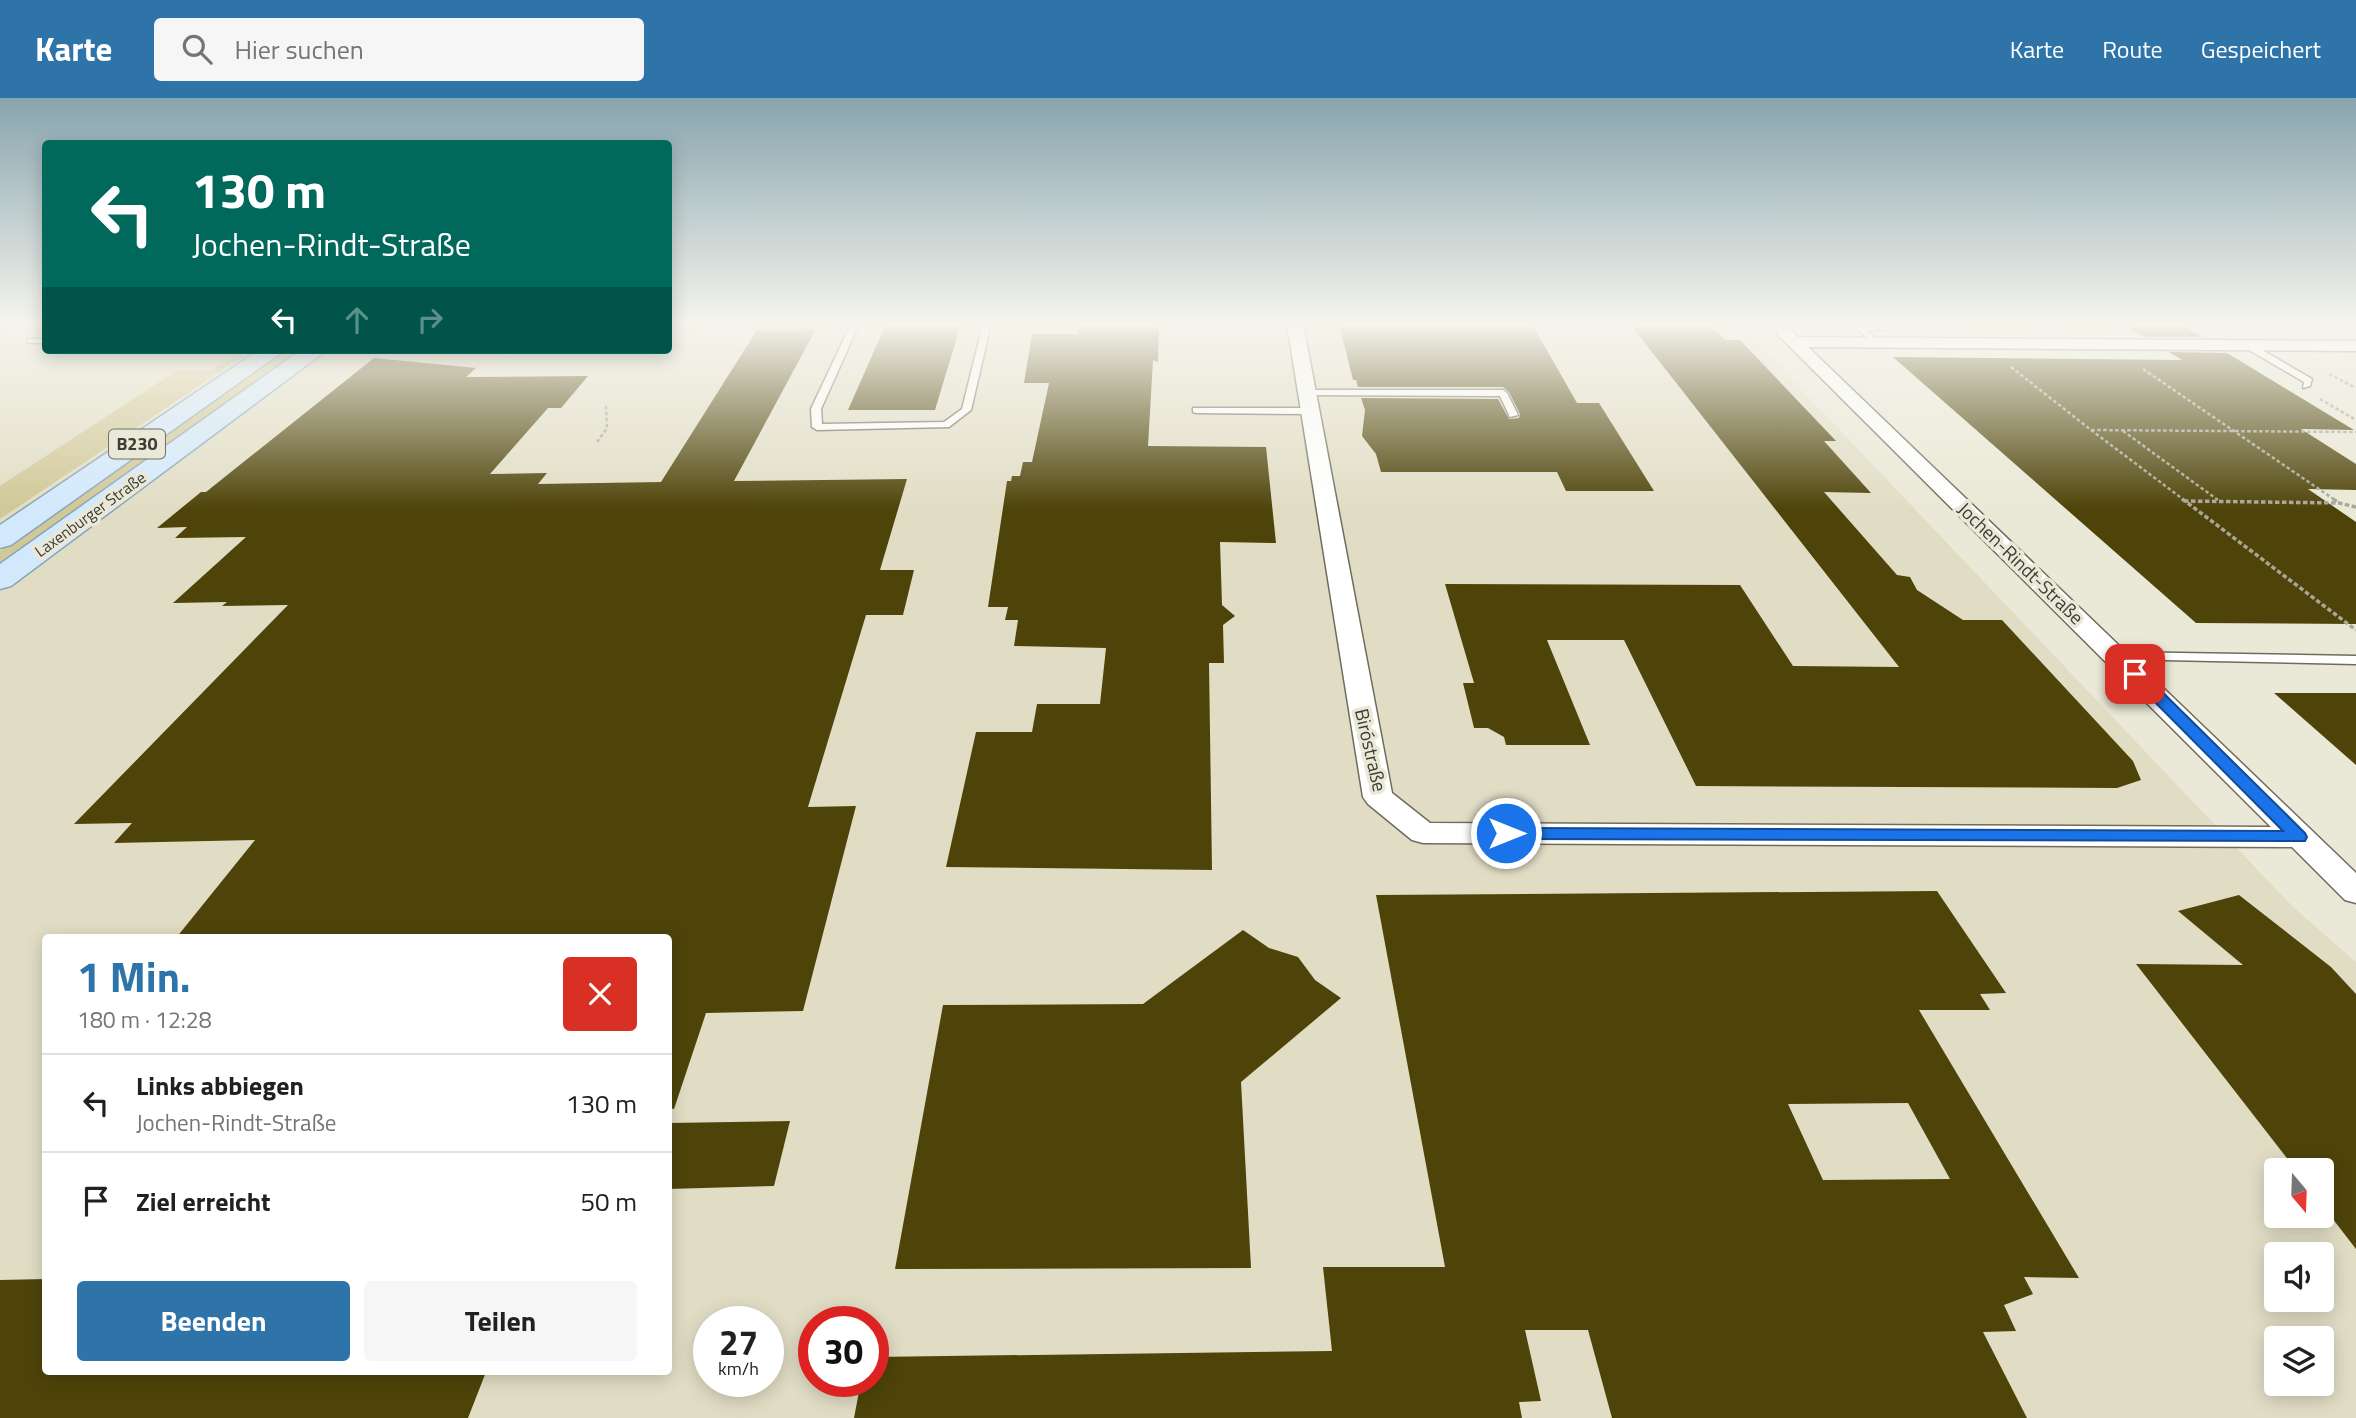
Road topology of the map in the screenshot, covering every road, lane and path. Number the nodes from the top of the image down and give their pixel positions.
1 (222, 386) edge
2 (267, 386) edge
3 (827, 386) edge
4 (972, 386) edge
5 (1307, 386) edge
6 (1839, 386) edge
7 (2035, 386) edge
8 (1310, 402) junction
9 (606, 406) dead end
10 (1196, 410) dead end
11 (1513, 415) dead end
12 (2091, 430) junction
13 (2123, 430) junction
14 (2234, 431) junction
15 (2356, 432) edge
16 (597, 442) dead end
17 (2185, 501) junction
18 (2219, 501) junction
19 (2339, 503) junction
20 (2356, 507) edge
21 (0, 539) edge
22 (0, 579) edge
23 (2356, 630) edge
24 (2117, 656) junction
25 (2356, 660) edge
26 (2299, 837) junction
27 (2356, 892) edge

1 - 21 main road, Laxenburger Straße / B230
2 - 22 main road, Laxenburger Straße / B230
3 - 4 lane
5 - 8 street, Biróstraße
6 - 24 street, Jochen-Rindt-Straße
7 - 12 path
8 - 10 lane
8 - 11 lane
8 - 26 street, Biróstraße
9 - 16 path
12 - 13 path
12 - 17 path
13 - 14 path
13 - 18 path
14 - 15 path
14 - 19 path
17 - 18 path
17 - 23 path
18 - 19 path
19 - 20 path
24 - 25 lane
24 - 26 street, Jochen-Rindt-Straße
26 - 27 street, Jochen-Rindt-Straße

